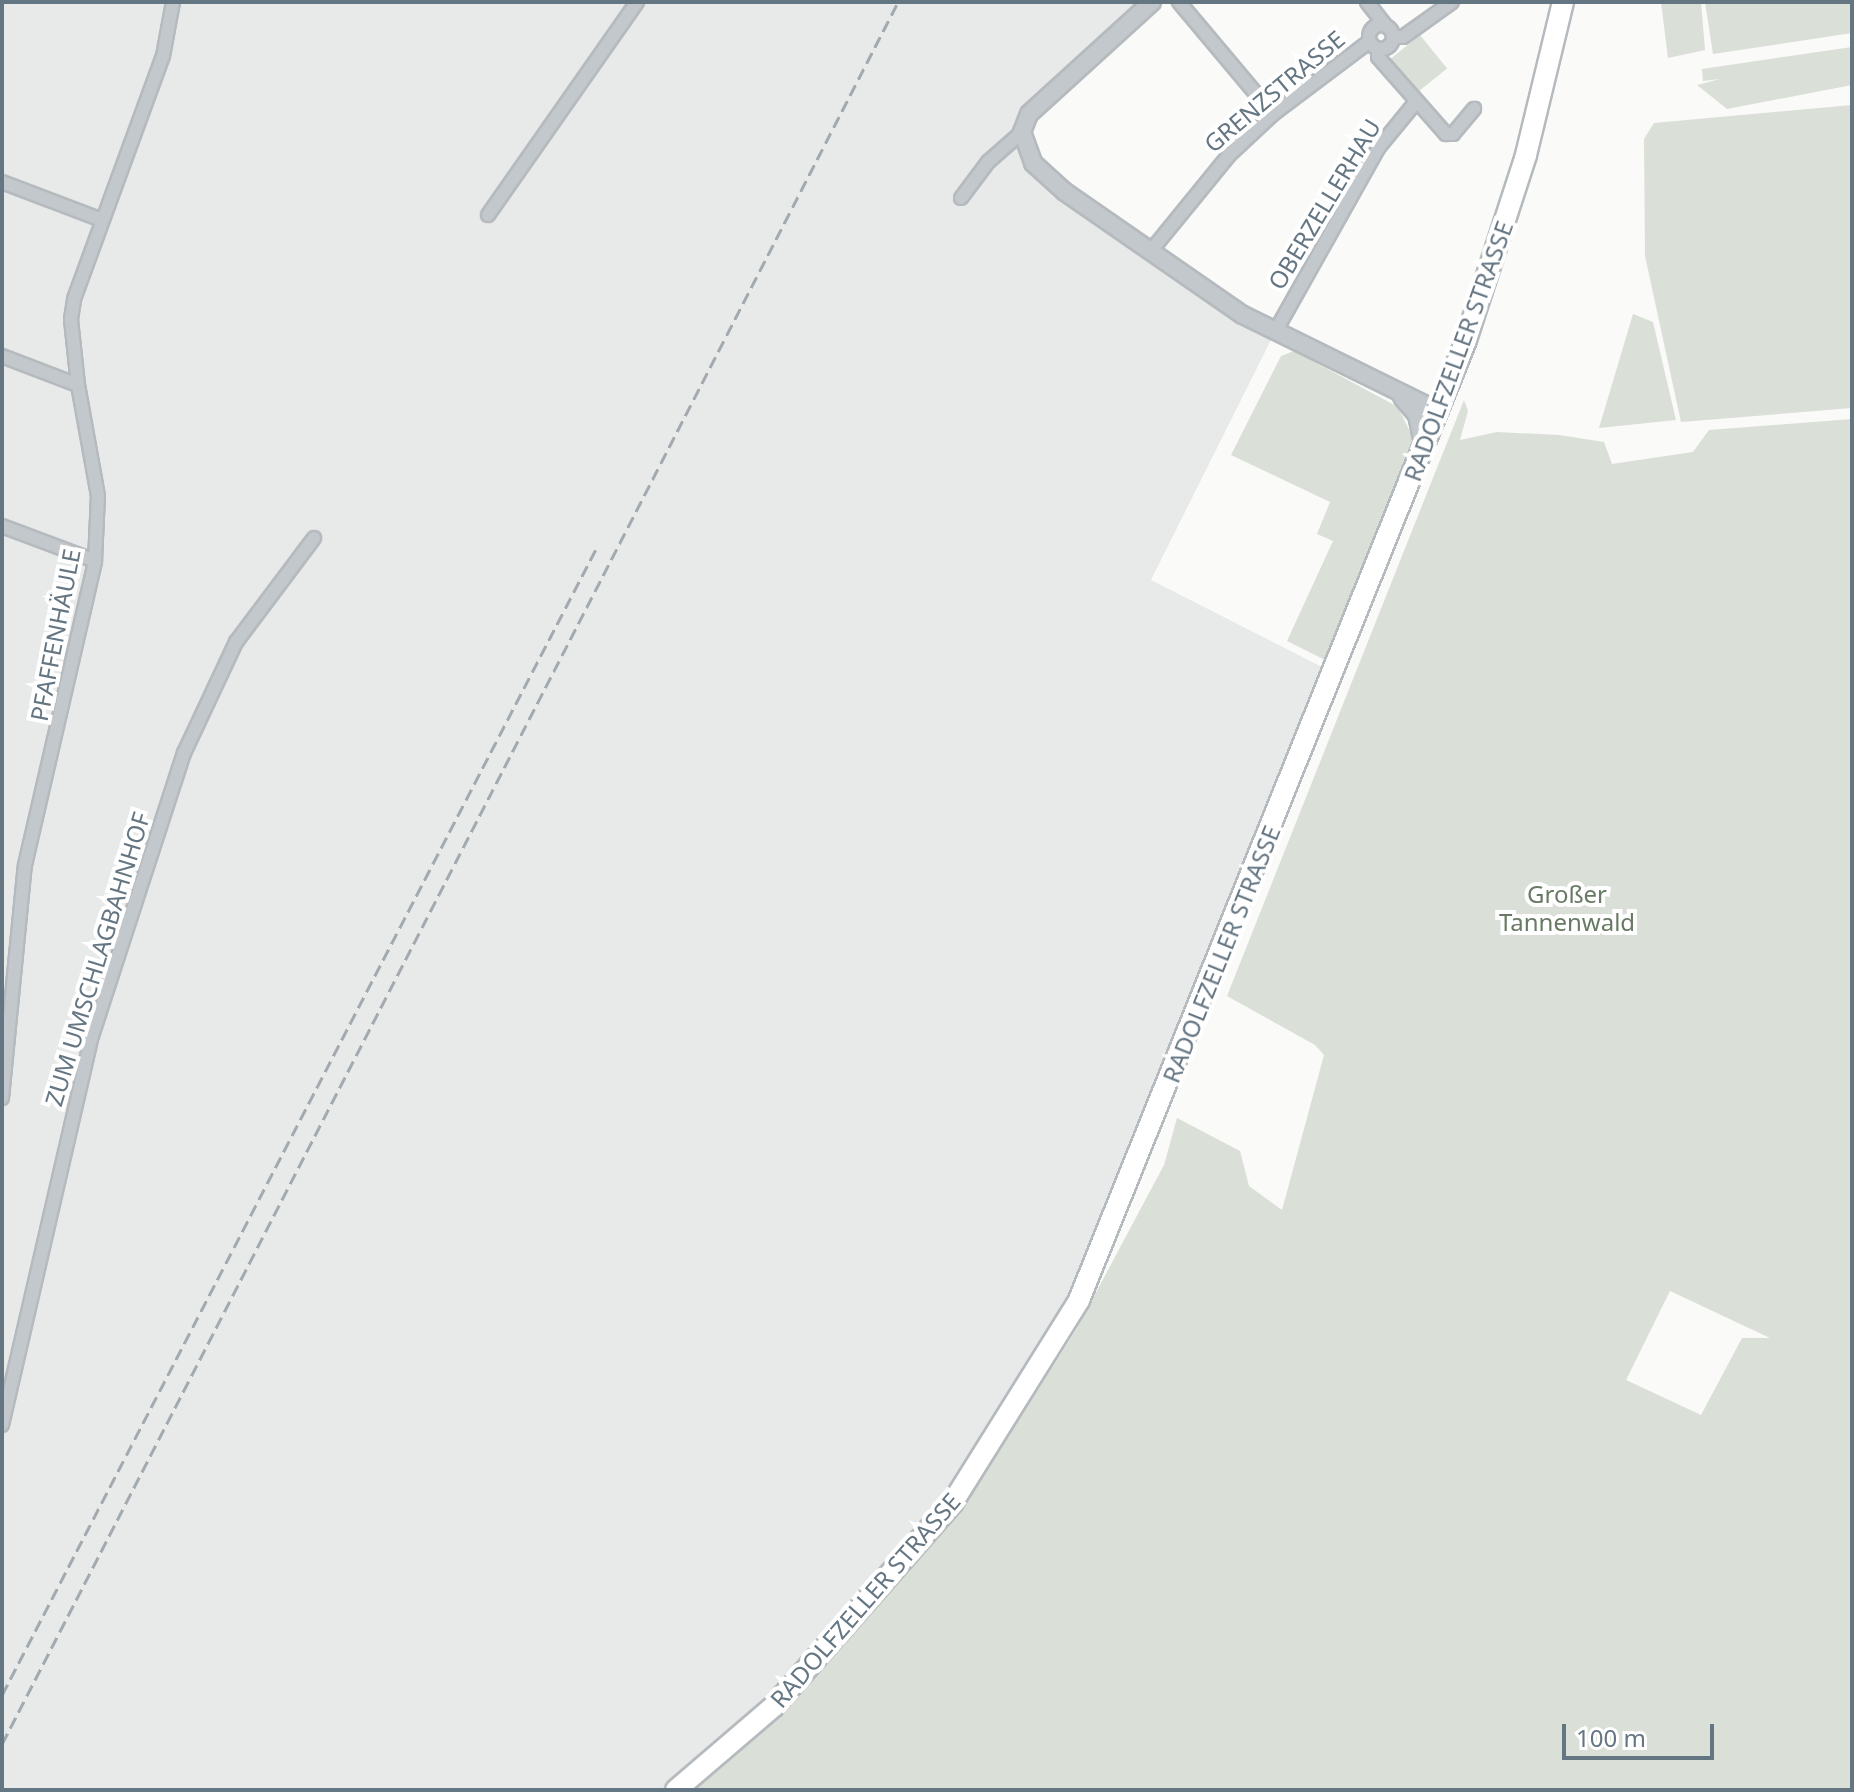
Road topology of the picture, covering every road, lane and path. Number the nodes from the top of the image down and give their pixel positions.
1 (173, 2) edge
2 (637, 2) edge
3 (1152, 2) edge
4 (1179, 2) edge
5 (1367, 2) edge
6 (1452, 2) edge
7 (1563, 2) edge
8 (1384, 24) junction
9 (1394, 37) junction
10 (1374, 45) junction
11 (1416, 102) junction
12 (1474, 109) dead end
13 (1273, 114) junction
14 (1022, 132) junction
15 (2, 182) edge
16 (961, 198) dead end
17 (488, 215) dead end
18 (102, 220) junction
19 (1150, 252) junction
20 (1275, 332) junction
21 (2, 356) edge
22 (78, 385) junction
23 (1398, 393) junction
24 (1438, 411) junction
25 (1424, 447) junction
26 (2, 526) edge
27 (314, 538) dead end
28 (95, 561) junction
29 (2, 1098) edge
30 (2, 1425) edge
31 (676, 1790) edge

1 - 18 street, PFAFFENHÄULE
2 - 17 street
3 - 14 street
4 - 13 street
5 - 8 street
6 - 9 street
7 - 24 main road, RADOLFZELLER STRASSE
8 - 9 street
8 - 10 street
9 - 10 street
10 - 11 street
10 - 13 street, GRENZSTRASSE
11 - 12 street
11 - 20 street, OBERZELLERHAU
13 - 19 street, GRENZSTRASSE
14 - 16 street
14 - 19 street
15 - 18 street
18 - 22 street, PFAFFENHÄULE
19 - 20 street
20 - 23 street
21 - 22 street
22 - 28 street, PFAFFENHÄULE
23 - 24 street
23 - 25 street
24 - 25 main road, RADOLFZELLER STRASSE
25 - 31 main road, RADOLFZELLER STRASSE
26 - 28 street
27 - 30 street, ZUM UMSCHLAGBAHNHOF
28 - 29 street, PFAFFENHÄULE

